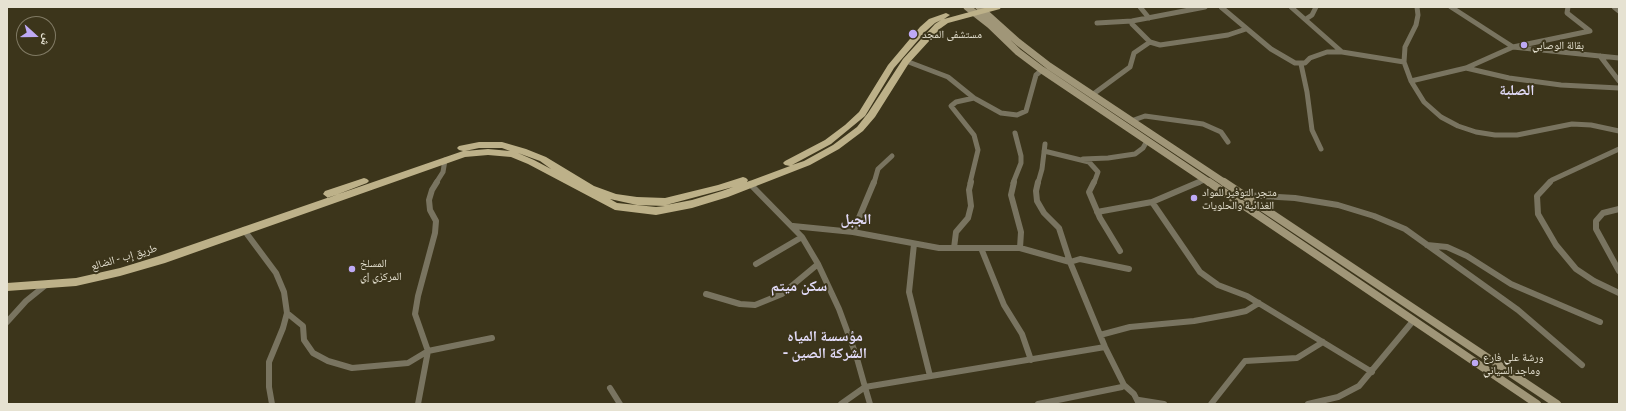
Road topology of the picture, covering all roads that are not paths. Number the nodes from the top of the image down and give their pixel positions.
1 (997, 7) edge
2 (1140, 7) edge
3 (1205, 7) edge
4 (1221, 7) edge
5 (1291, 7) edge
6 (1316, 7) edge
7 (1417, 7) edge
8 (1451, 7) edge
9 (1568, 7) edge
10 (1614, 7) edge
11 (974, 9) edge
12 (1619, 11) edge
13 (1149, 18) junction
14 (1306, 19) junction
15 (1132, 21) junction
16 (1097, 23) dead end
17 (1246, 29) junction
18 (1150, 42) junction
19 (1513, 47) junction
20 (1342, 52) junction
21 (1600, 56) junction
22 (1619, 58) edge
23 (906, 61) junction
24 (1035, 61) junction
25 (1404, 62) junction
26 (1301, 64) junction
27 (1466, 68) junction
28 (1042, 70) junction
29 (1411, 81) junction
30 (1619, 81) edge
31 (1619, 88) edge
32 (1092, 95) junction
33 (974, 98) junction
34 (1131, 121) junction
35 (1619, 131) edge
36 (1015, 133) dead end
37 (1147, 141) junction
38 (1228, 142) dead end
39 (1045, 144) dead end
40 (1321, 148) dead end
41 (1619, 149) edge
42 (1044, 151) junction
43 (892, 156) dead end
44 (1076, 159) junction
45 (445, 160) junction
46 (382, 179) junction
47 (1206, 180) junction
48 (750, 184) junction
49 (1242, 195) junction
50 (1152, 202) junction
51 (1253, 202) junction
52 (1246, 208) junction
53 (1619, 210) edge
54 (1097, 212) junction
55 (793, 226) junction
56 (244, 230) junction
57 (853, 232) junction
58 (802, 237) junction
59 (914, 244) junction
60 (1427, 245) junction
61 (954, 248) junction
62 (981, 248) junction
63 (1020, 248) junction
64 (1120, 251) dead end
65 (1070, 262) junction
66 (756, 264) dead end
67 (818, 264) junction
68 (1129, 269) dead end
69 (1619, 272) edge
70 (47, 284) junction
71 (7, 287) edge
72 (1618, 290) edge
73 (706, 294) dead end
74 (1259, 303) junction
75 (287, 313) junction
76 (1413, 321) junction
77 (7, 322) edge
78 (1600, 322) dead end
79 (1100, 335) junction
80 (492, 338) dead end
81 (1323, 342) junction
82 (1104, 347) junction
83 (428, 351) junction
84 (1031, 360) junction
85 (1582, 365) dead end
86 (1372, 372) junction
87 (930, 376) junction
88 (1520, 380) junction
89 (1124, 385) junction
90 (865, 387) junction
91 (610, 388) dead end
92 (1514, 389) junction
93 (1139, 402) edge
94 (272, 404) edge
95 (418, 404) edge
96 (620, 404) edge
97 (841, 404) edge
98 (870, 404) edge
99 (1038, 404) edge
100 (1164, 404) edge
101 (1211, 404) edge
102 (1308, 404) edge
103 (1537, 404) edge
104 (1557, 404) edge

1 - 11 main road
2 - 13 street
3 - 13 street
4 - 17 street
5 - 14 street
6 - 14 street
7 - 25 street
8 - 19 street
9 - 19 street
10 - 12 street
11 - 23 main road
11 - 24 main road
11 - 46 main road
13 - 15 street
14 - 20 street
15 - 16 street
15 - 18 street
17 - 18 street
17 - 26 street
18 - 32 street
19 - 21 street
19 - 27 street
20 - 25 street
20 - 26 street
21 - 22 street
21 - 30 street
23 - 33 street
23 - 48 main road
24 - 28 main road
24 - 32 main road
25 - 29 street
26 - 40 street
27 - 29 street
27 - 31 street
28 - 33 street
28 - 37 main road
29 - 35 street
32 - 34 main road
33 - 61 street
34 - 38 street
34 - 49 main road
36 - 63 street
37 - 44 street
37 - 47 main road
39 - 42 street
41 - 72 street
42 - 44 street
42 - 65 street
43 - 57 street
44 - 54 street
45 - 46 main road
45 - 48 main road
45 - 83 street
46 - 56 main road, طريق إب - الضالع
47 - 50 street
47 - 52 main road
48 - 55 street
49 - 51 main road
49 - 60 street
50 - 54 street
50 - 74 street
51 - 52 main road
51 - 88 main road
52 - 76 main road
53 - 69 street
54 - 64 street
55 - 57 street
55 - 58 street
56 - 70 main road, طريق إب - الضالع
56 - 75 street
57 - 59 street
58 - 66 street
58 - 67 street
59 - 61 street
59 - 87 street
60 - 78 street
60 - 85 street
61 - 62 street
62 - 63 street
62 - 84 street
63 - 65 street
65 - 68 street
65 - 79 street
67 - 73 street
67 - 90 street
70 - 71 main road, طريق إب - الضالع
70 - 77 street
74 - 79 street
74 - 81 street
75 - 83 street
75 - 94 street
76 - 86 street
76 - 92 main road
79 - 82 street
80 - 83 street
81 - 86 street
81 - 101 street
82 - 84 street
82 - 89 street
83 - 95 street
84 - 87 street
86 - 102 street
87 - 90 street
88 - 92 main road
88 - 104 main road
89 - 93 street
89 - 99 street
90 - 97 street
90 - 98 street
91 - 96 street
92 - 103 main road
93 - 100 street

